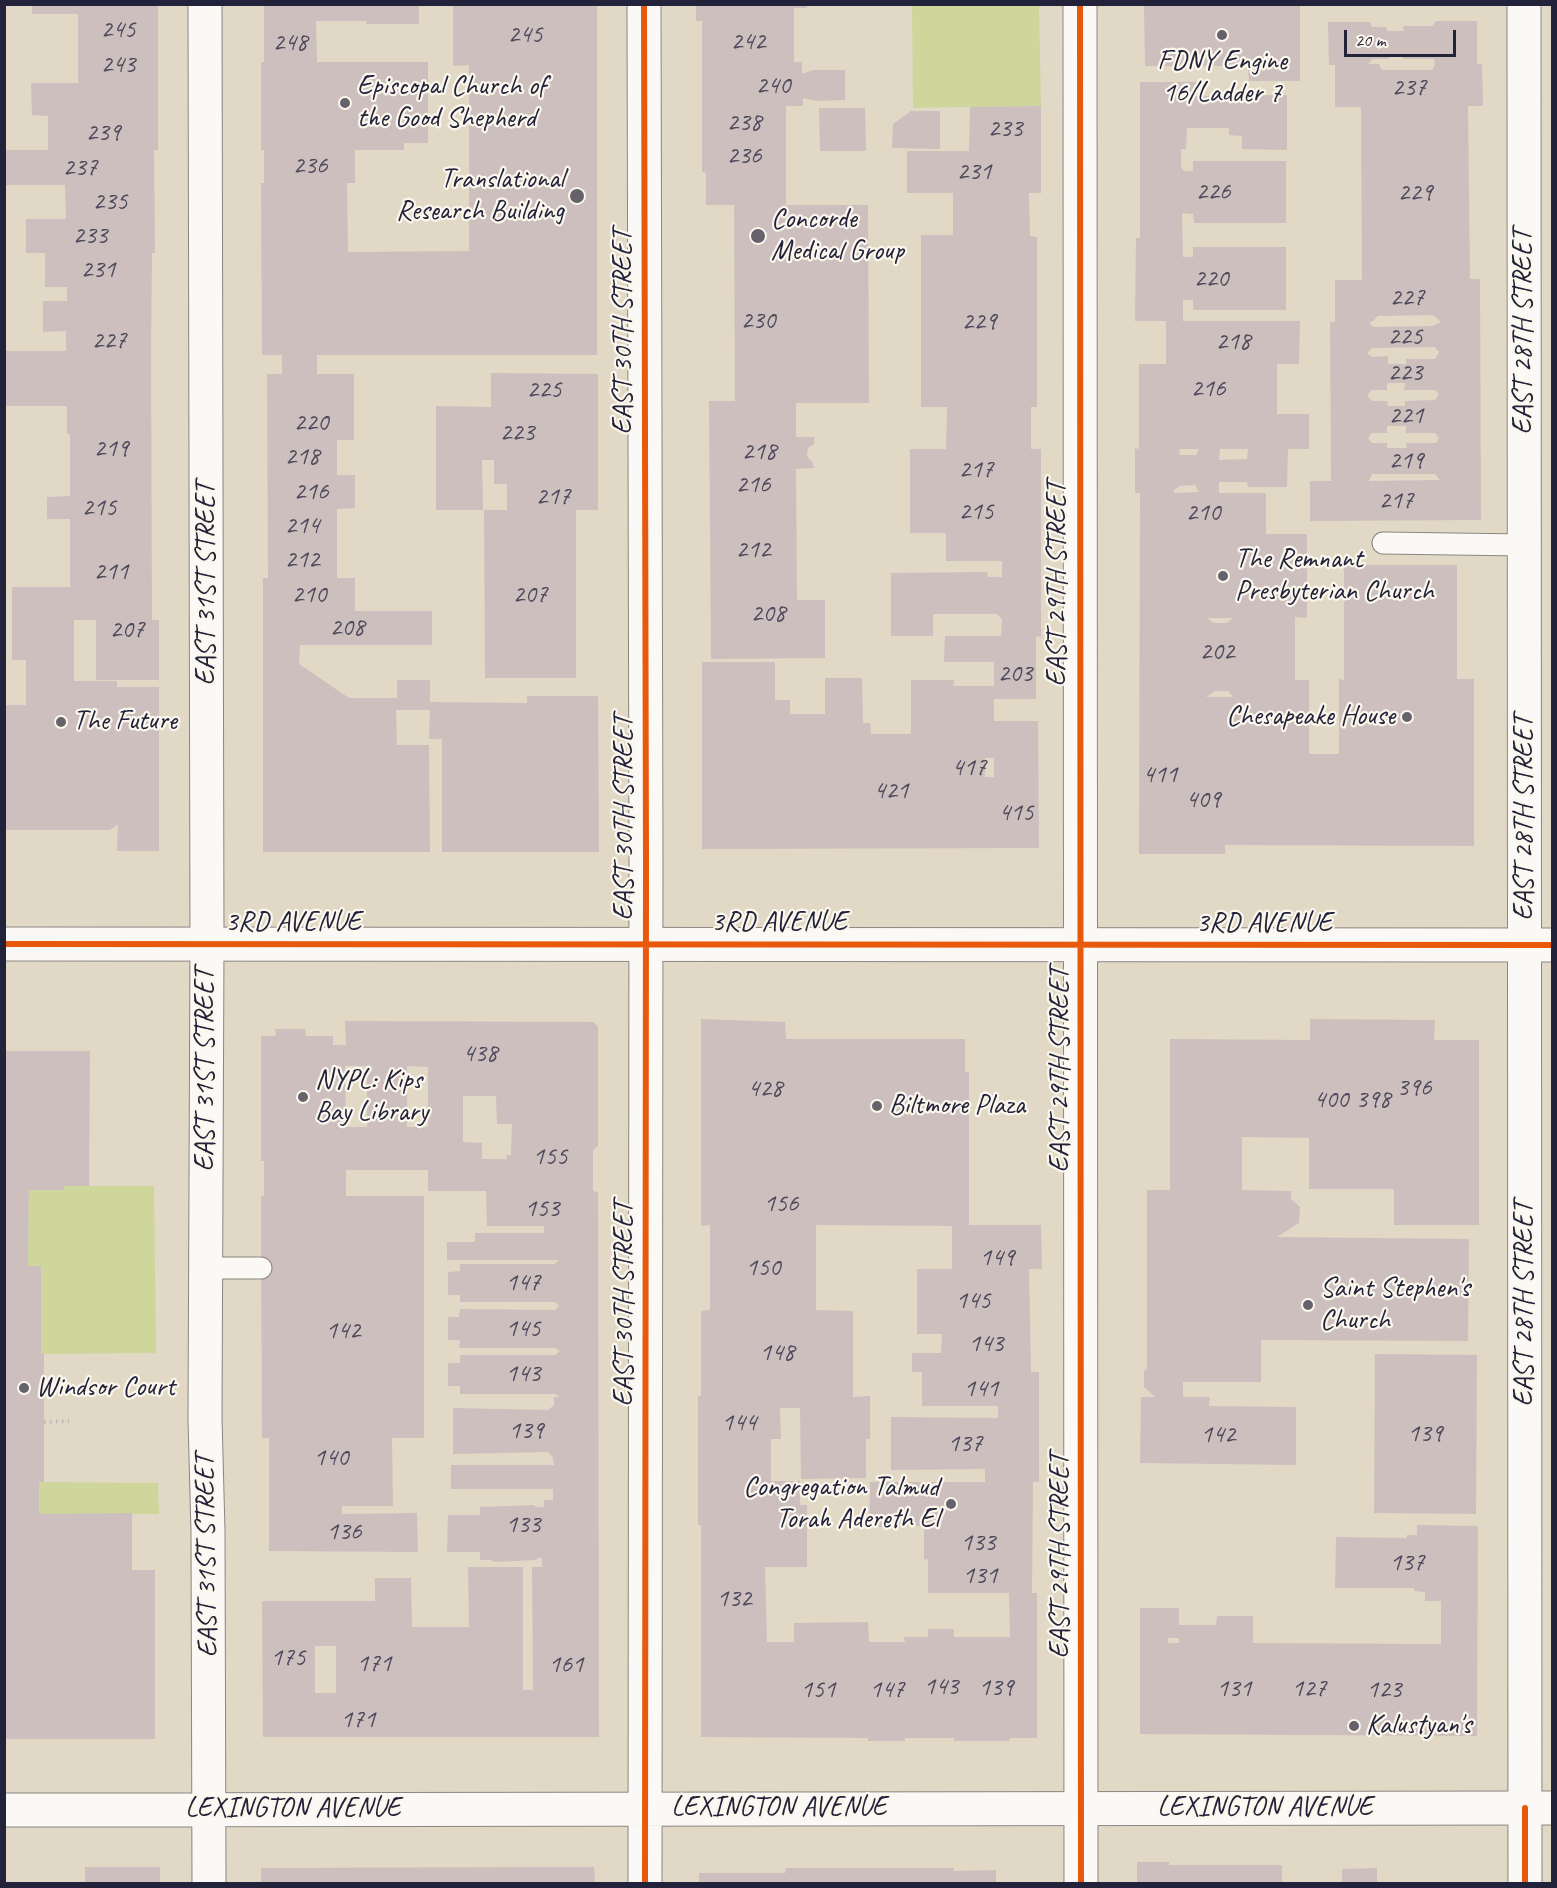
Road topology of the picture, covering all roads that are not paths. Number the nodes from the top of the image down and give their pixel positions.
1 (205, 4) edge
2 (644, 4) edge
3 (1080, 4) edge
4 (1524, 4) edge
5 (1383, 543) dead end
6 (1524, 544) junction
7 (4, 944) edge
8 (207, 944) junction
9 (646, 944) junction
10 (1081, 945) junction
11 (1539, 945) edge
12 (205, 1268) junction
13 (261, 1268) dead end
14 (646, 1808) junction
15 (1083, 1808) junction
16 (1539, 1808) edge
17 (209, 1809) junction
18 (4, 1810) edge
19 (209, 1884) edge
20 (645, 1884) edge
21 (1081, 1884) edge
22 (1525, 1884) edge

1 - 8 street, EAST 31ST STREET
2 - 9 street, EAST 30TH STREET
3 - 10 street, EAST 29TH STREET
4 - 6 street, EAST 28TH STREET
5 - 6 lane
6 - 11 street, EAST 28TH STREET
7 - 8 street, 3RD AVENUE
8 - 9 street, 3RD AVENUE
8 - 12 street, EAST 31ST STREET
9 - 10 street, 3RD AVENUE
9 - 14 street, EAST 30TH STREET
10 - 11 street, 3RD AVENUE
10 - 15 street, EAST 29TH STREET
11 - 16 street, EAST 28TH STREET
12 - 13 lane
12 - 17 street, EAST 31ST STREET
14 - 15 street, LEXINGTON AVENUE
14 - 17 street, LEXINGTON AVENUE
14 - 20 street, EAST 30TH STREET
15 - 16 street, LEXINGTON AVENUE
15 - 21 street, EAST 29TH STREET
16 - 22 street, EAST 28TH STREET
17 - 18 street, LEXINGTON AVENUE
17 - 19 street, EAST 31ST STREET

